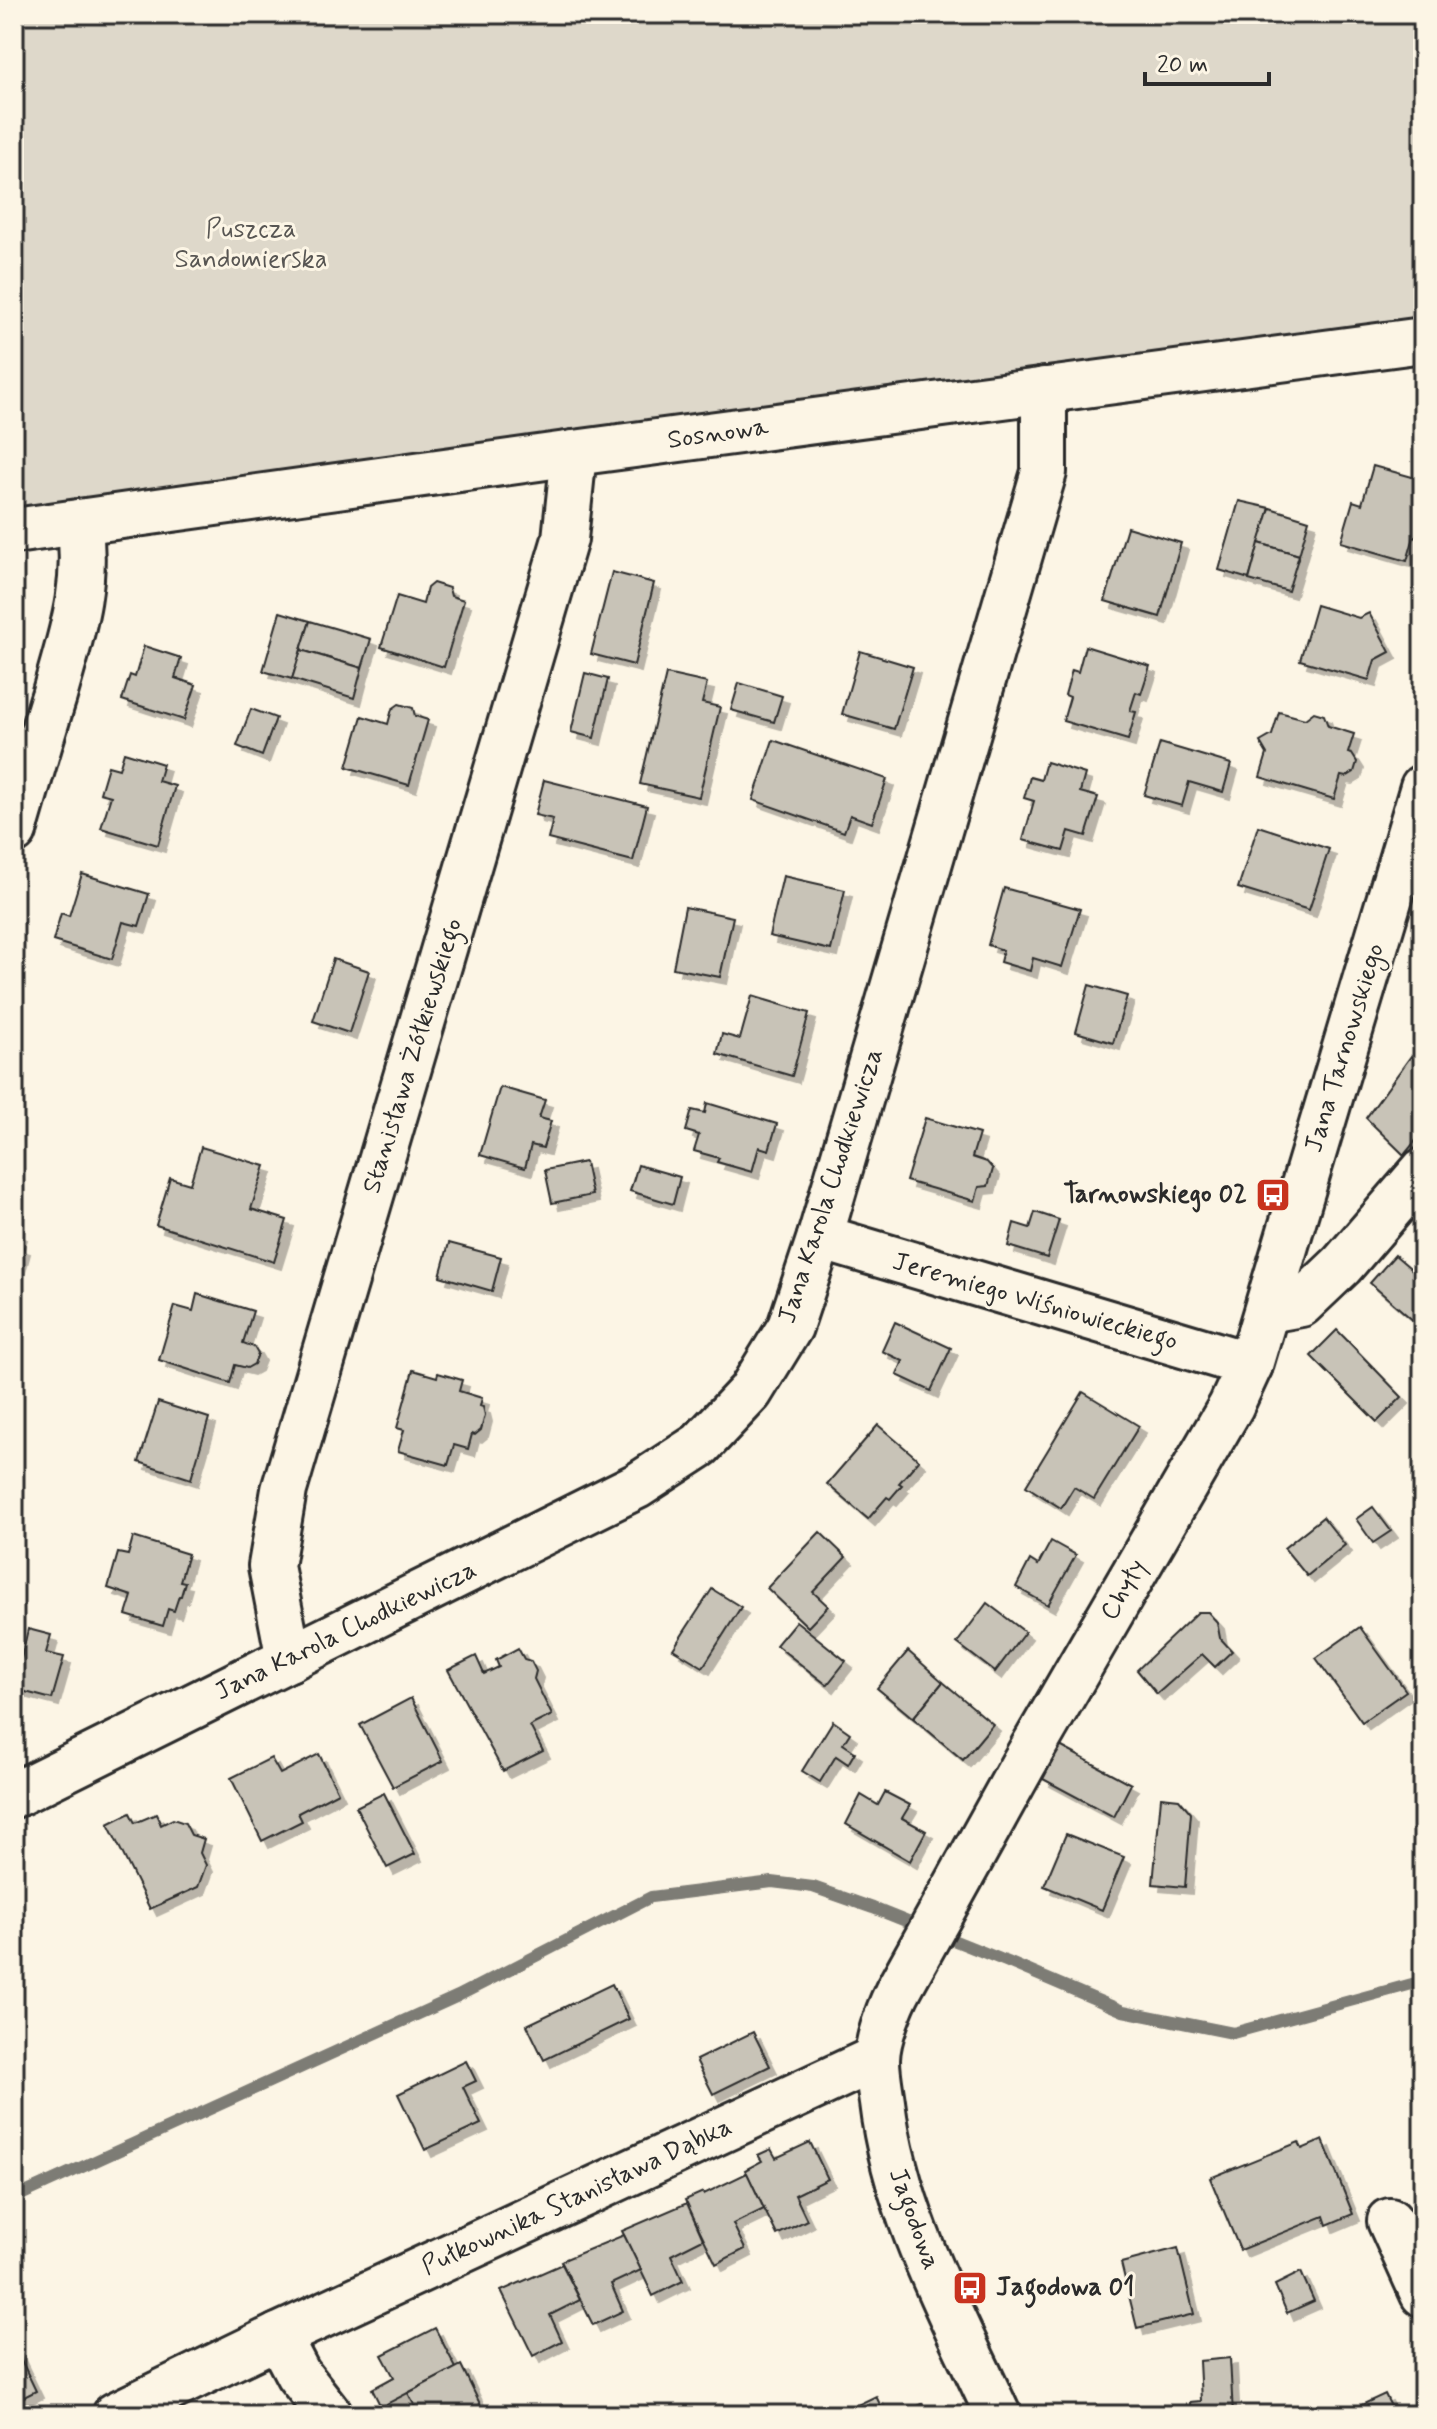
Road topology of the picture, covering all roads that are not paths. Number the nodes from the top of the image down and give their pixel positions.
1 (1423, 340) edge
2 (1044, 390) junction
3 (574, 453) junction
4 (79, 522) junction
5 (14, 531) edge
6 (1423, 787) edge
7 (14, 831) edge
8 (1423, 1171) edge
9 (820, 1237) junction
10 (1268, 1310) junction
11 (1250, 1365) junction
12 (289, 1659) junction
13 (14, 1795) edge
14 (877, 2058) junction
15 (1390, 2221) dead end
16 (1423, 2294) edge
17 (278, 2336) junction
18 (115, 2415) edge
19 (330, 2415) edge
20 (998, 2415) edge

1 - 2 street, Sosnowa
2 - 3 street, Sosnowa
2 - 9 street, Jana Karola Chodkiewicza
3 - 4 street, Sosnowa
3 - 12 street, Stanisława Żółkiewskiego
4 - 5 street, Sosnowa
4 - 7 street
6 - 10 street, Jana Tarnowskiego
8 - 10 street
9 - 11 street, Jeremiego Wiśniowieckiego
9 - 12 street, Jana Karola Chodkiewicza
10 - 11 street, Chyły
11 - 14 street, Chyły
12 - 13 street, Jana Karola Chodkiewicza
14 - 17 street, Pułkownika Stanisława Dąbka
14 - 20 street, Jagodowa
15 - 16 street
17 - 18 street, Pułkownika Stanisława Dąbka
17 - 19 street

